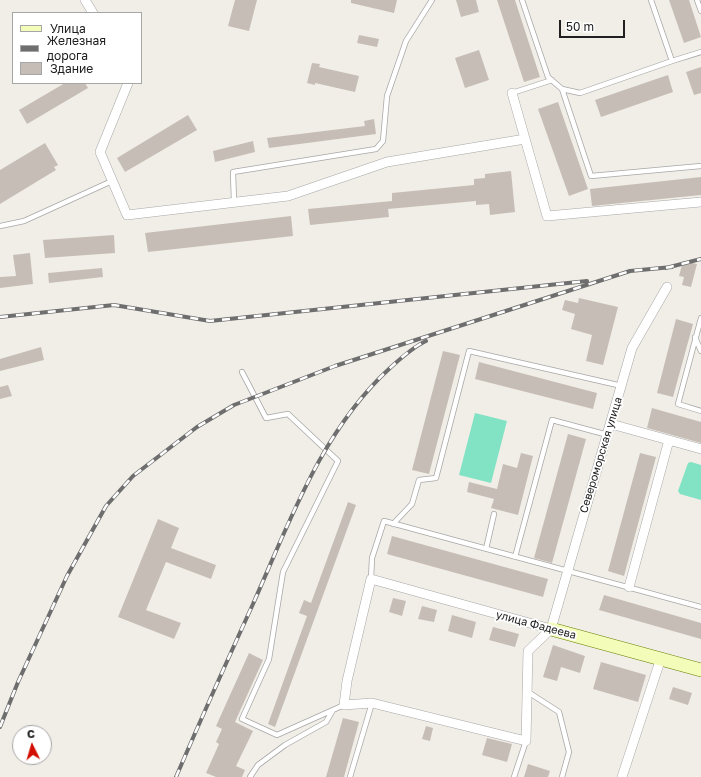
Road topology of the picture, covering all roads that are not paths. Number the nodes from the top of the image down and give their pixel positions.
1 (85, 0) edge
2 (432, 0) edge
3 (522, 0) edge
4 (651, 0) edge
5 (697, 0) edge
6 (701, 11) edge
7 (92, 12) edge
8 (701, 52) edge
9 (672, 61) junction
10 (552, 80) junction
11 (128, 84) edge
12 (562, 89) junction
13 (512, 93) joint
14 (525, 139) junction
15 (701, 166) edge
16 (112, 181) junction
17 (234, 202) junction
18 (701, 202) edge
19 (0, 226) edge
20 (667, 287) dead end
21 (701, 318) edge
22 (695, 337) junction
23 (701, 351) edge
24 (242, 372) dead end
25 (622, 386) junction
26 (701, 411) edge
27 (611, 424) junction
28 (608, 435) junction
29 (669, 440) junction
30 (701, 449) edge
31 (494, 514) dead end
32 (393, 524) junction
33 (486, 550) junction
34 (514, 557) junction
35 (567, 571) junction
36 (371, 579) junction
37 (629, 587) junction
38 (701, 607) edge
39 (551, 629) junction
40 (661, 658) junction
41 (701, 670) edge
42 (528, 692) junction
43 (372, 703) junction
44 (344, 705) junction
45 (333, 710) junction
46 (526, 741) junction
47 (250, 777) edge
48 (350, 777) edge
49 (514, 777) edge
50 (562, 777) edge
51 (622, 777) edge

1 - 7 street
2 - 17 lane
3 - 10 lane
4 - 9 lane
5 - 6 lane
8 - 9 lane
9 - 12 lane
10 - 12 lane
10 - 13 lane
11 - 16 street
12 - 15 lane
13 - 14 street
14 - 17 street
14 - 18 street
16 - 17 street
16 - 19 lane
20 - 25 street, Североморская улица
21 - 22 lane
22 - 23 lane
22 - 26 lane
24 - 45 lane
25 - 27 street, Североморская улица
25 - 32 lane
27 - 28 street, Североморская улица
27 - 29 street
28 - 34 lane
28 - 35 street, Североморская улица
29 - 30 street
29 - 37 street
31 - 33 lane
32 - 33 lane
32 - 36 lane
33 - 34 lane
34 - 35 lane
35 - 37 lane
35 - 39 street, Североморская улица
36 - 39 street, улица Фадеева
36 - 44 street
37 - 38 lane
39 - 40 street, улица Фадеева
39 - 42 street
40 - 41 street, улица Фадеева
40 - 51 street
42 - 46 street
42 - 50 lane
43 - 44 street
43 - 46 street
43 - 48 lane
44 - 45 lane
45 - 47 lane
46 - 49 lane

